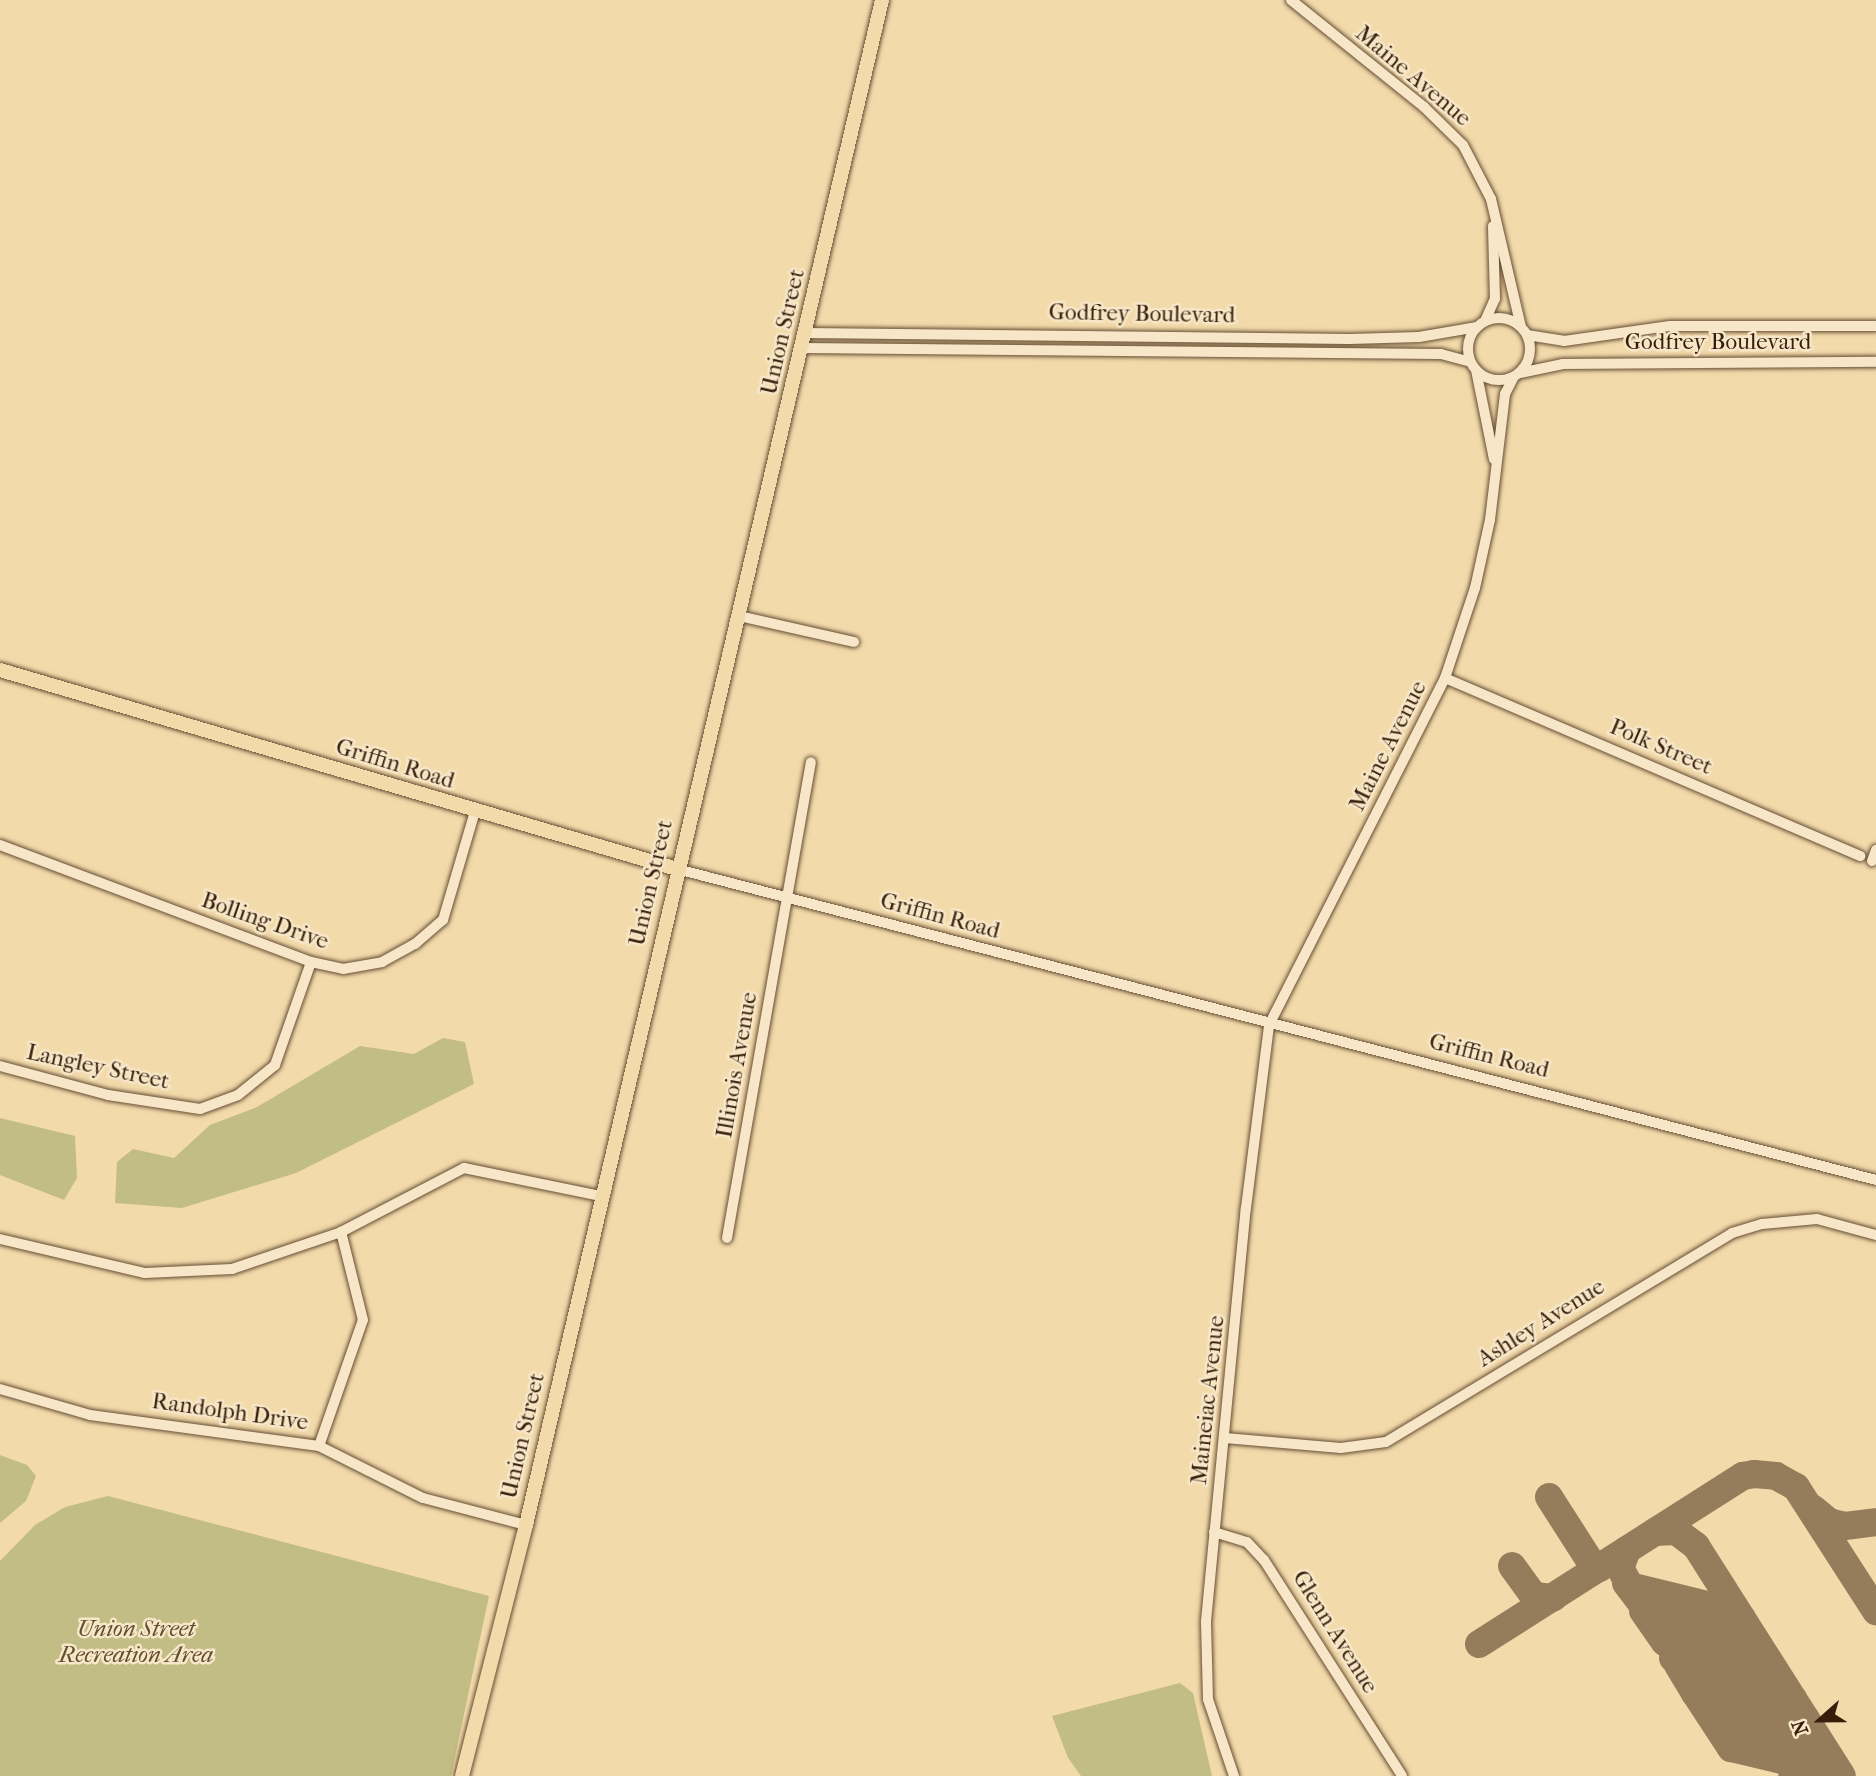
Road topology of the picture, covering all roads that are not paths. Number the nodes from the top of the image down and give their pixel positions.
1 (882, 0) edge
2 (1291, 0) edge
3 (1491, 199) junction
4 (1481, 324) junction
5 (1876, 326) edge
6 (1524, 331) junction
7 (806, 333) junction
8 (802, 348) junction
9 (1876, 362) edge
10 (1473, 366) junction
11 (1516, 376) junction
12 (1497, 469) junction
13 (739, 616) junction
14 (854, 642) dead end
15 (0, 670) edge
16 (1445, 678) junction
17 (810, 762) dead end
18 (475, 811) junction
19 (0, 845) edge
20 (1860, 856) dead end
21 (677, 869) junction
22 (788, 900) junction
23 (311, 962) junction
24 (1269, 1026) junction
25 (0, 1066) edge
26 (1876, 1180) edge
27 (601, 1196) junction
28 (341, 1232) junction
29 (1876, 1235) edge
30 (727, 1238) dead end
31 (0, 1239) edge
32 (0, 1389) edge
33 (1225, 1438) junction
34 (319, 1446) junction
35 (526, 1525) junction
36 (1214, 1532) junction
37 (462, 1776) edge
38 (1234, 1776) edge
39 (1402, 1776) edge

1 - 7 main road, Union Street
2 - 3 street, Maine Avenue
3 - 4 street, Maine Avenue
3 - 6 street, Maine Avenue
4 - 6 street
4 - 7 street, Godfrey Boulevard
4 - 10 street
5 - 6 street, Godfrey Boulevard
6 - 11 street
7 - 8 main road, Union Street
8 - 10 street, Godfrey Boulevard
8 - 13 main road, Union Street
9 - 11 street, Godfrey Boulevard
10 - 11 street
10 - 12 street, Maine Avenue
11 - 12 street, Maine Avenue
12 - 16 street, Maine Avenue
13 - 14 street
13 - 21 main road, Union Street
15 - 18 main road, Griffin Road
16 - 20 street, Polk Street
16 - 24 street, Maine Avenue
17 - 22 street, Illinois Avenue
18 - 21 main road, Griffin Road
18 - 23 street, Bolling Drive
19 - 23 street, Bolling Drive
21 - 22 street, Griffin Road
21 - 27 main road, Union Street
22 - 24 street, Griffin Road
22 - 30 street, Illinois Avenue
23 - 25 street, Langley Street
24 - 26 street, Griffin Road
24 - 33 street, Maineiac Avenue
27 - 28 street
27 - 35 main road, Union Street
28 - 31 street
28 - 34 street
29 - 33 street, Ashley Avenue
32 - 34 street, Randolph Drive
33 - 36 street, Maineiac Avenue
34 - 35 street, Randolph Drive
35 - 37 main road, Union Street
36 - 38 street, Maineiac Avenue
36 - 39 street, Glenn Avenue

